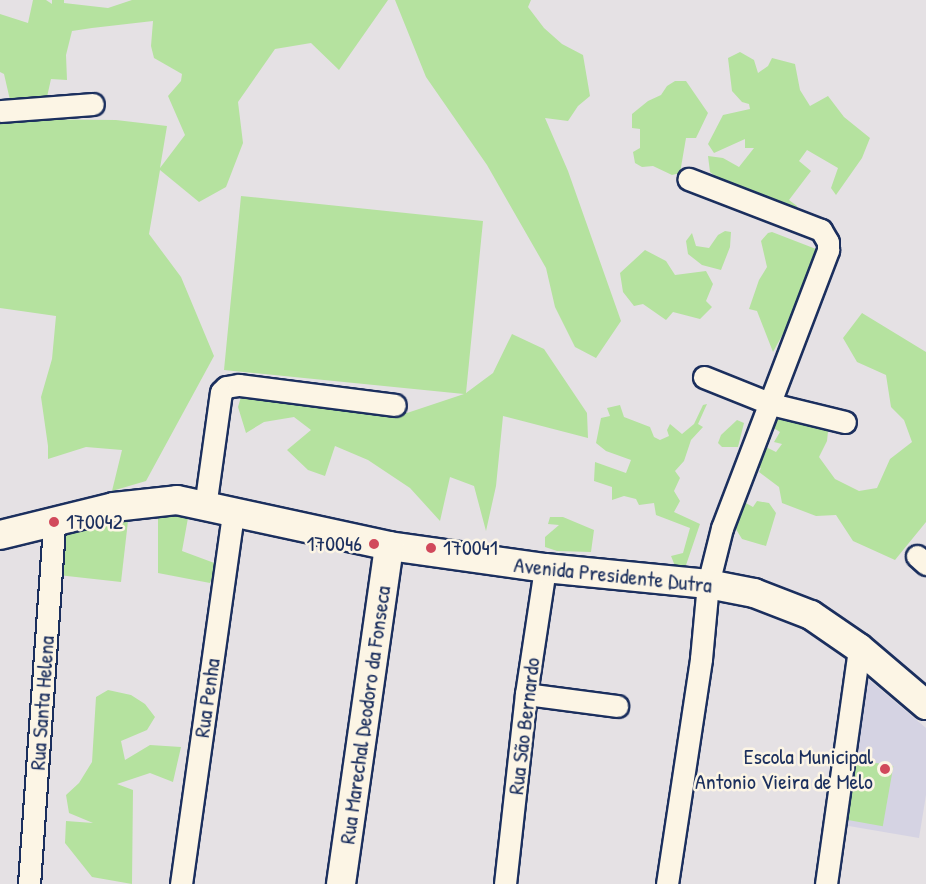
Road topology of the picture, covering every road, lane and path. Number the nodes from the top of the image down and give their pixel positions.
1 (93, 104) dead end
2 (0, 111) edge
3 (689, 179) dead end
4 (704, 376) dead end
5 (771, 404) junction
6 (395, 405) dead end
7 (845, 422) dead end
8 (205, 507) junction
9 (233, 513) junction
10 (54, 522) junction
11 (0, 535) edge
12 (389, 546) junction
13 (545, 568) junction
14 (708, 584) junction
15 (860, 648) junction
16 (526, 694) junction
17 (926, 705) edge
18 (617, 706) dead end
19 (29, 884) edge
20 (181, 884) edge
21 (341, 884) edge
22 (505, 884) edge
23 (667, 884) edge
24 (826, 884) edge

1 - 2 street
3 - 5 street
4 - 5 street
5 - 7 street
5 - 14 street
6 - 8 street
8 - 9 main road, Avenida Presidente Dutra
8 - 10 main road, Avenida Presidente Dutra
9 - 12 main road, Avenida Presidente Dutra
9 - 20 street, Rua Penha
10 - 11 main road, Avenida Presidente Dutra
10 - 19 street, Rua Santa Helena
12 - 13 main road, Avenida Presidente Dutra
12 - 21 main road, Rua Marechal Deodoro da Fonseca
13 - 14 main road, Avenida Presidente Dutra
13 - 16 street, Rua São Bernardo
14 - 15 main road, Avenida Presidente Dutra
14 - 23 street
15 - 17 main road, Avenida Presidente Dutra
15 - 24 street
16 - 18 street
16 - 22 street, Rua São Bernardo

